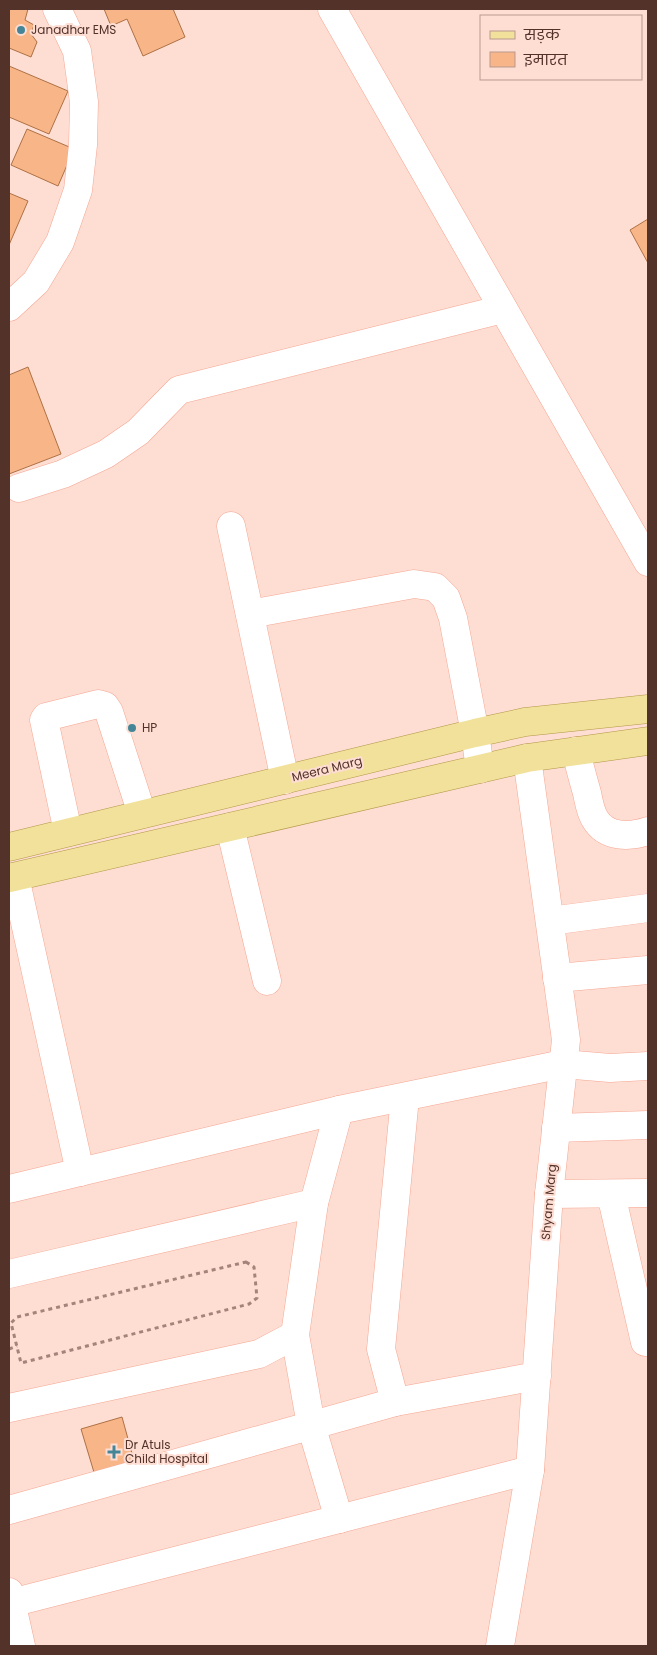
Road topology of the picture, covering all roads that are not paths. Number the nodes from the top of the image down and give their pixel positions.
1 (57, 9) edge
2 (332, 9) edge
3 (9, 307) edge
4 (504, 308) junction
5 (19, 488) dead end
6 (231, 526) dead end
7 (648, 562) edge
8 (250, 614) junction
9 (648, 709) edge
10 (475, 733) junction
11 (648, 741) edge
12 (576, 751) junction
13 (527, 758) junction
14 (480, 769) junction
15 (285, 780) junction
16 (142, 814) junction
17 (230, 827) junction
18 (648, 831) edge
19 (68, 832) junction
20 (9, 847) edge
21 (12, 877) edge
22 (648, 908) edge
23 (550, 921) junction
24 (648, 970) edge
25 (557, 978) junction
26 (267, 981) dead end
27 (563, 1064) junction
28 (648, 1066) edge
29 (405, 1097) junction
30 (339, 1110) junction
31 (648, 1125) edge
32 (556, 1128) junction
33 (80, 1172) junction
34 (9, 1189) edge
35 (648, 1193) edge
36 (549, 1194) junction
37 (612, 1194) junction
38 (314, 1203) junction
39 (9, 1274) edge
40 (295, 1335) junction
41 (645, 1342) dead end
42 (538, 1376) junction
43 (396, 1402) junction
44 (9, 1408) edge
45 (311, 1426) junction
46 (530, 1470) junction
47 (9, 1510) edge
48 (339, 1519) junction
49 (10, 1597) edge
50 (21, 1646) edge
51 (500, 1646) edge

1 - 3 street
2 - 4 street
4 - 5 street
4 - 7 street
6 - 8 street
8 - 10 street
8 - 15 street
9 - 10 main road, Meera Marg
10 - 14 street
10 - 15 main road, Meera Marg
11 - 12 main road
12 - 13 main road
12 - 18 street
13 - 14 main road
13 - 23 street, Shyam Marg
14 - 17 main road
15 - 16 main road, Meera Marg
16 - 19 main road, Meera Marg
16 - 19 street
17 - 21 main road
17 - 26 street
19 - 20 main road, Meera Marg
21 - 33 street
22 - 23 street
23 - 25 street, Shyam Marg
24 - 25 street
25 - 27 street, Shyam Marg
27 - 28 street
27 - 29 street
27 - 32 street, Shyam Marg
29 - 30 street
29 - 43 street
30 - 33 street
30 - 38 street
31 - 32 street
32 - 36 street, Shyam Marg
33 - 34 street
35 - 37 street
36 - 37 street
36 - 42 street, Shyam Marg
37 - 41 street
38 - 39 street
38 - 40 street
40 - 44 street
40 - 45 street
42 - 43 street
42 - 46 street, Shyam Marg
43 - 45 street
45 - 47 street
45 - 48 street
46 - 48 street
46 - 51 street, Shyam Marg
48 - 49 street
49 - 50 street

